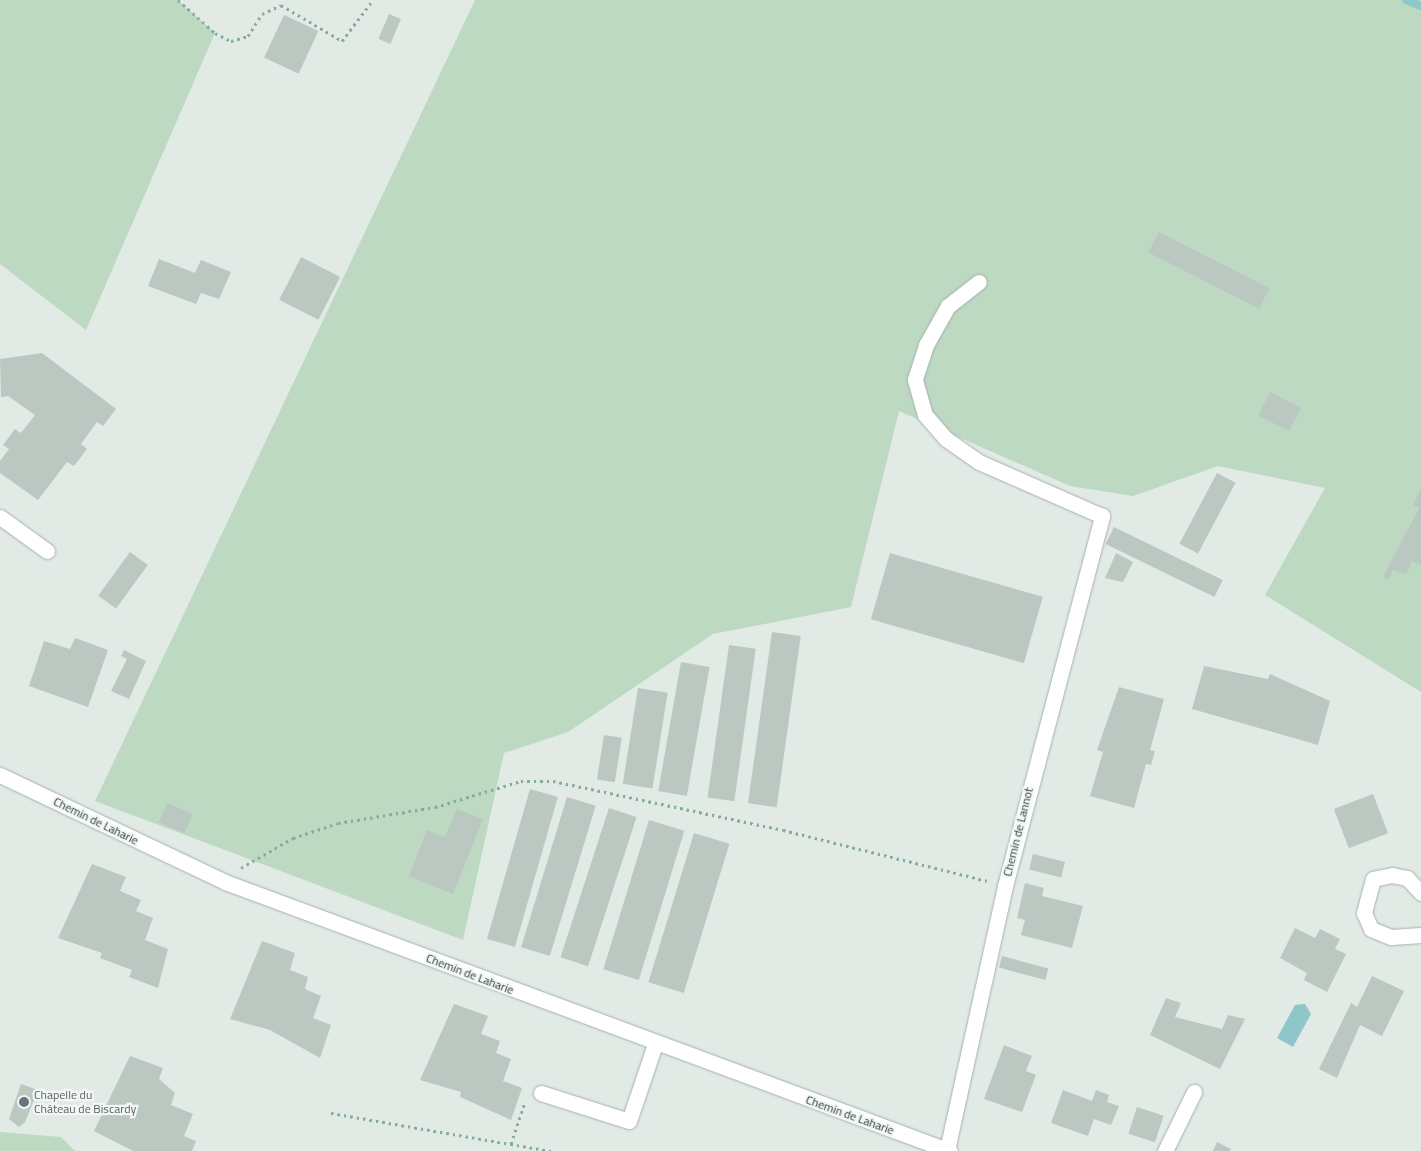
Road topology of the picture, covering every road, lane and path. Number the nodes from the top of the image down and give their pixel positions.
1 (178, 0) edge
2 (373, 0) edge
3 (979, 282) dead end
4 (0, 517) edge
5 (47, 552) dead end
6 (0, 775) edge
7 (225, 882) junction
8 (1005, 886) junction
9 (1421, 893) edge
10 (1421, 935) edge
11 (655, 1044) junction
12 (1194, 1092) dead end
13 (541, 1093) joint
14 (331, 1113) dead end
15 (511, 1144) junction
16 (552, 1151) edge
17 (948, 1151) edge
18 (1165, 1151) edge

1 - 2 path
3 - 8 street, Chemin de Lannot
4 - 5 street
6 - 7 street, Chemin de Laharie
7 - 8 path
7 - 11 street, Chemin de Laharie
8 - 17 street, Chemin de Lannot
9 - 10 street
11 - 13 street
11 - 17 street, Chemin de Laharie
12 - 18 street
13 - 15 path
14 - 15 path
15 - 16 path

